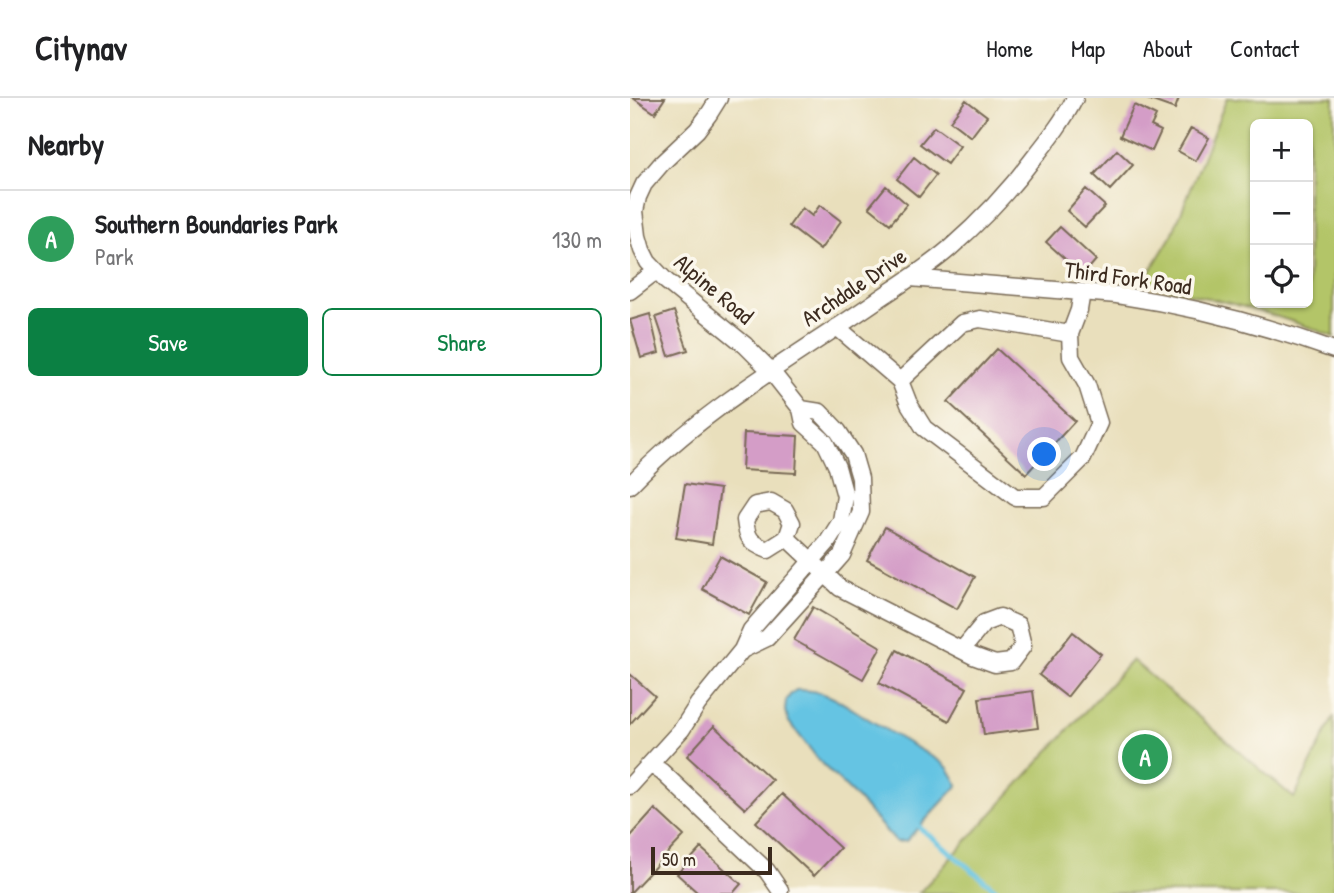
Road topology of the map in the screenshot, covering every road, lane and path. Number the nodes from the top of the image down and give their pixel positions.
1 (719, 98) edge
2 (1075, 98) edge
3 (656, 271) junction
4 (910, 278) junction
5 (630, 292) edge
6 (1082, 292) junction
7 (837, 327) junction
8 (1070, 334) junction
9 (1334, 350) edge
10 (771, 371) junction
11 (900, 381) junction
12 (801, 409) junction
13 (630, 485) edge
14 (787, 538) dead end
15 (810, 562) junction
16 (825, 575) junction
17 (742, 650) junction
18 (962, 650) dead end
19 (650, 764) junction
20 (630, 786) edge
21 (780, 890) dead end

1 - 3 street, Alpine Road
2 - 4 street, Archdale Drive
3 - 5 street
3 - 10 street, Alpine Road
4 - 6 street, Third Fork Road
4 - 7 street, Archdale Drive
6 - 8 street
6 - 9 street, Third Fork Road
7 - 10 street, Archdale Drive
7 - 11 street
8 - 11 street
8 - 11 street
10 - 12 street, Alpine Road
10 - 13 street, Archdale Drive
12 - 15 street, Alpine Road
12 - 16 street
14 - 15 street
15 - 16 street
15 - 17 street, Alpine Road
16 - 17 street
16 - 18 street
17 - 19 street
19 - 20 street
19 - 21 street

